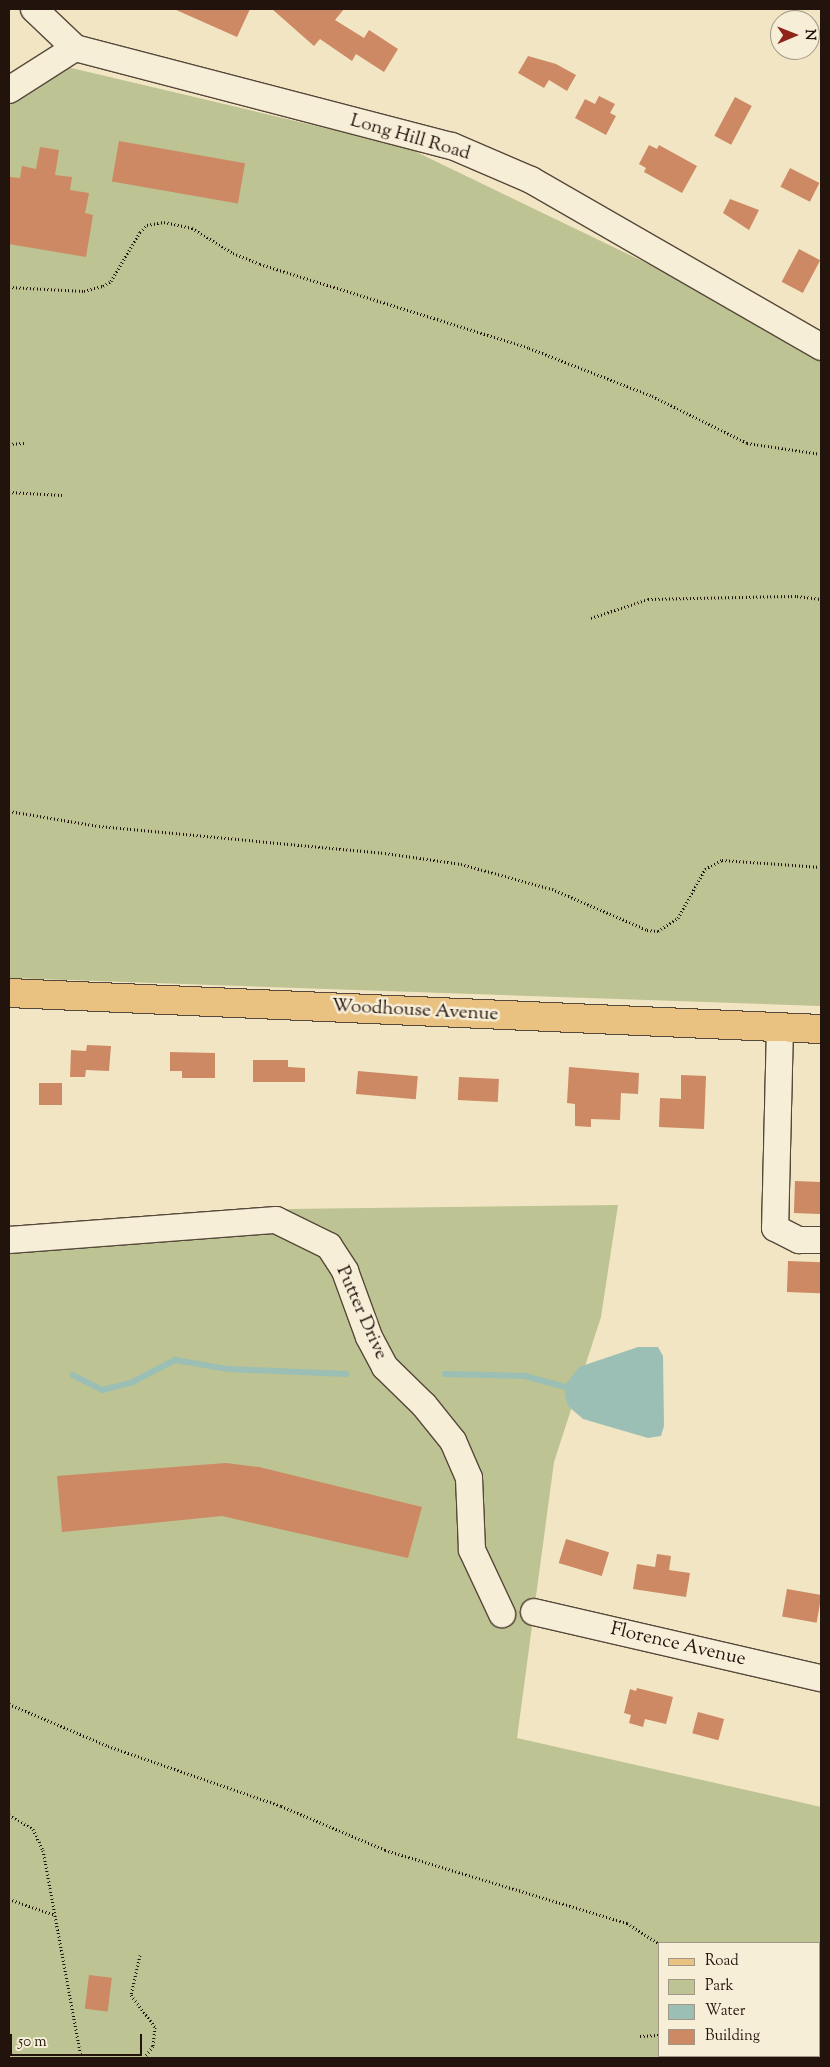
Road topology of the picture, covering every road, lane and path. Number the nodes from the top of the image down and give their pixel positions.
1 (34, 9) edge
2 (76, 48) junction
3 (9, 90) edge
4 (9, 287) edge
5 (818, 337) edge
6 (24, 443) dead end
7 (9, 444) edge
8 (821, 454) edge
9 (9, 492) edge
10 (62, 495) dead end
11 (821, 599) edge
12 (590, 618) dead end
13 (9, 811) edge
14 (821, 867) edge
15 (9, 993) edge
16 (780, 1027) junction
17 (821, 1029) edge
18 (9, 1240) edge
19 (821, 1240) edge
20 (534, 1612) dead end
21 (502, 1614) dead end
22 (821, 1678) edge
23 (9, 1704) edge
24 (9, 1815) edge
25 (9, 1899) edge
26 (55, 1915) junction
27 (658, 1943) edge
28 (140, 1955) dead end
29 (658, 2035) edge
30 (640, 2036) dead end
31 (81, 2058) edge
32 (144, 2058) edge

1 - 2 street, Long Hill Road
2 - 3 street
2 - 5 street, Long Hill Road
4 - 8 path
6 - 7 path
9 - 10 path
11 - 12 path
13 - 14 path
15 - 16 main road, Woodhouse Avenue
16 - 17 main road, Woodhouse Avenue
16 - 19 street
18 - 21 street, Putter Drive
20 - 22 street, Florence Avenue
23 - 27 path
24 - 26 path
25 - 26 path
26 - 31 path
28 - 32 path
29 - 30 path

